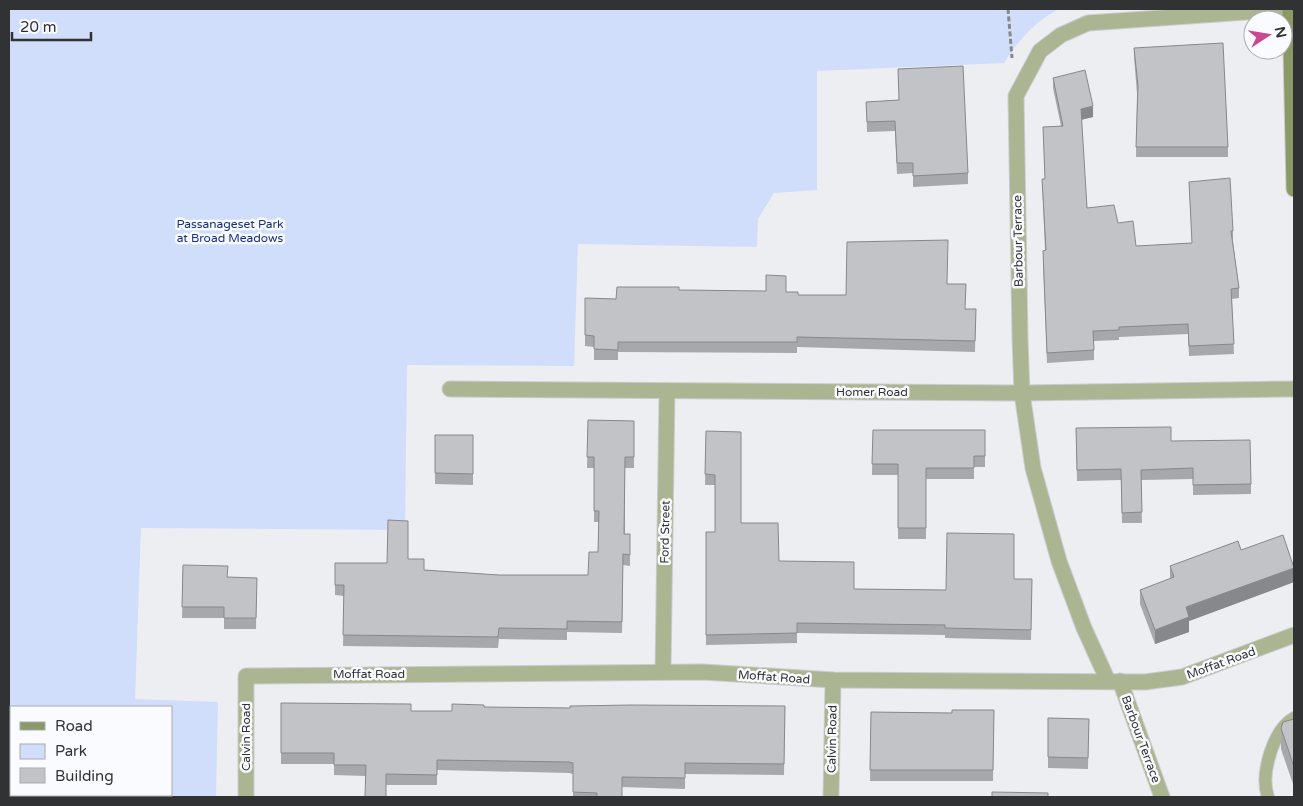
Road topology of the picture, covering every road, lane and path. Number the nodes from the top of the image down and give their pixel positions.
1 (1008, 9) edge
2 (1290, 9) edge
3 (1016, 96) junction
4 (1294, 189) edge
5 (450, 389) dead end
6 (1294, 389) edge
7 (668, 391) junction
8 (1022, 392) junction
9 (1294, 635) edge
10 (663, 672) junction
11 (246, 676) joint
12 (833, 680) junction
13 (1114, 681) junction
14 (1294, 718) edge
15 (246, 797) edge
16 (831, 797) edge
17 (1162, 797) edge
18 (1268, 797) edge

1 - 3 path
2 - 3 street, Barbour Terrace
2 - 4 main road
3 - 8 street, Barbour Terrace
5 - 7 street, Homer Road
6 - 8 street, Homer Road
7 - 8 street, Homer Road
7 - 10 street, Ford Street
8 - 13 street, Barbour Terrace
9 - 13 street, Moffat Road
10 - 11 street, Moffat Road
10 - 12 street, Moffat Road
11 - 15 street, Calvin Road
12 - 13 street, Moffat Road
12 - 16 street, Calvin Road
13 - 17 street, Barbour Terrace
14 - 18 lane

